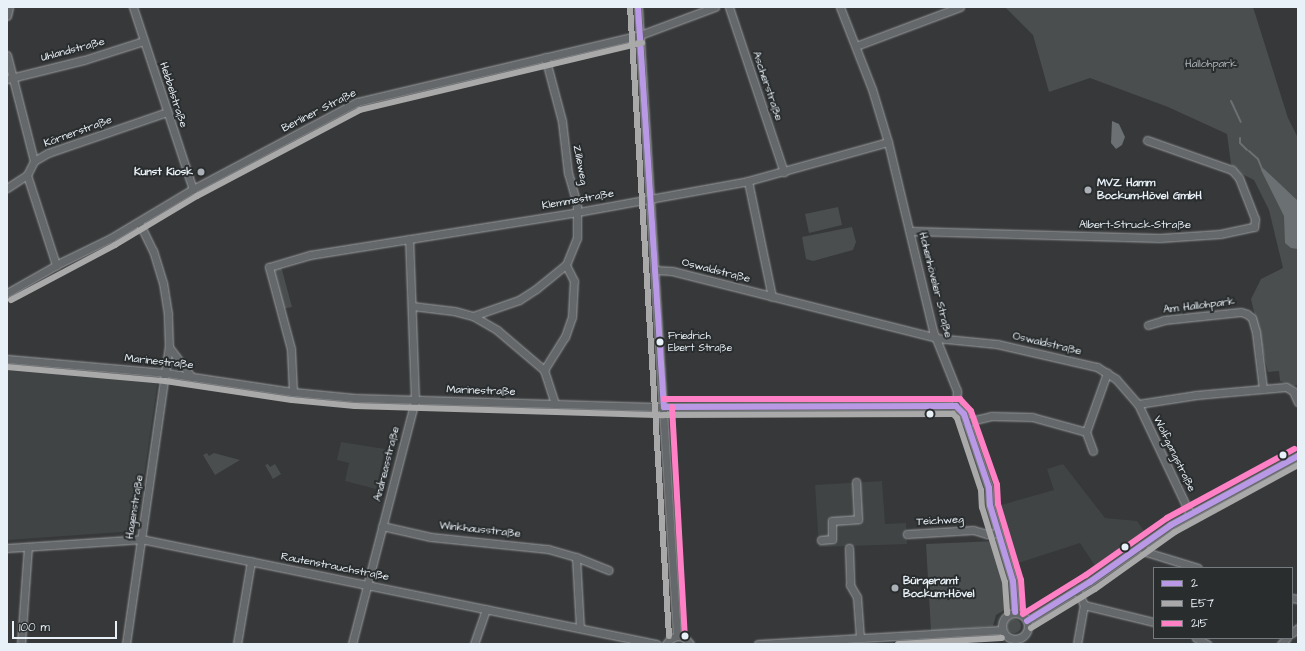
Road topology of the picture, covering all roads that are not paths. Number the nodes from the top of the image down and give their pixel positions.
1 (9, 7) edge
2 (133, 7) edge
3 (638, 7) edge
4 (715, 7) edge
5 (729, 7) edge
6 (840, 7) edge
7 (960, 7) edge
8 (7, 16) edge
9 (640, 35) junction
10 (144, 41) junction
11 (856, 46) junction
12 (7, 55) edge
13 (545, 57) junction
14 (10, 78) edge
15 (167, 112) junction
16 (1147, 140) dead end
17 (888, 142) junction
18 (34, 161) junction
19 (784, 172) junction
20 (27, 175) junction
21 (748, 181) junction
22 (7, 188) edge
23 (193, 189) junction
24 (650, 199) junction
25 (578, 212) junction
26 (139, 222) junction
27 (910, 231) junction
28 (409, 239) junction
29 (56, 265) junction
30 (566, 265) junction
31 (655, 270) junction
32 (7, 293) edge
33 (772, 297) junction
34 (412, 306) junction
35 (473, 316) junction
36 (1148, 325) dead end
37 (936, 338) junction
38 (168, 347) junction
39 (7, 358) edge
40 (544, 370) junction
41 (166, 373) junction
42 (1107, 373) junction
43 (192, 377) junction
44 (1263, 389) junction
45 (293, 392) junction
46 (415, 400) junction
47 (1298, 402) edge
48 (555, 404) junction
49 (1138, 404) junction
50 (956, 406) junction
51 (664, 407) junction
52 (966, 422) junction
53 (1086, 432) junction
54 (1093, 451) dead end
55 (1298, 456) edge
56 (856, 482) dead end
57 (1190, 514) junction
58 (382, 526) junction
59 (998, 533) junction
60 (907, 534) dead end
61 (141, 539) junction
62 (821, 540) dead end
63 (1141, 546) junction
64 (28, 547) junction
65 (7, 548) edge
66 (849, 548) dead end
67 (576, 557) junction
68 (251, 561) junction
69 (1195, 567) edge
70 (608, 570) dead end
71 (368, 585) junction
72 (1077, 590) junction
73 (1084, 605) junction
74 (486, 609) junction
75 (1015, 612) junction
76 (1027, 621) junction
77 (1153, 622) edge
78 (580, 628) junction
79 (1002, 630) junction
80 (677, 636) junction
81 (860, 638) junction
82 (1198, 639) edge
83 (1011, 641) edge
84 (817, 642) edge
85 (21, 644) edge
86 (126, 644) edge
87 (237, 644) edge
88 (352, 644) edge
89 (474, 644) edge
90 (656, 644) edge
91 (666, 644) edge
92 (690, 644) edge
93 (758, 644) edge
94 (1077, 644) edge
95 (1207, 644) edge

1 - 8 street
2 - 10 street, Hebbelstraße
3 - 9 street
4 - 9 street, Berliner Straße
5 - 19 street, Ascherstraße
6 - 11 street, Hohenhöveler Straße
7 - 11 street
9 - 13 street, Berliner Straße
9 - 24 street
10 - 14 street, Uhlandstraße
10 - 15 street, Hebbelstraße
11 - 17 street, Hohenhöveler Straße
12 - 14 street
13 - 23 street, Berliner Straße
13 - 25 street, Zilleweg
14 - 18 street
15 - 18 street, Körnerstraße
15 - 23 street, Hebbelstraße
16 - 27 street, Albert-Struck-Straße
17 - 19 street, Klemmestraße
17 - 27 street, Hohenhöveler Straße
18 - 20 street, Körnerstraße
19 - 21 street, Klemmestraße
20 - 22 street
20 - 29 street
21 - 24 street, Klemmestraße
21 - 33 street, Oswaldstraße
23 - 26 street, Berliner Straße
24 - 25 street, Klemmestraße
24 - 31 street
25 - 28 street, Klemmestraße
25 - 30 street, Zilleweg
26 - 29 street, Berliner Straße
26 - 38 street
27 - 37 street, Hohenhöveler Straße
28 - 34 street, Andreasstraße
28 - 45 street, Klemmestraße
29 - 32 street, Berliner Straße
30 - 35 street, Zilleweg
30 - 40 street
31 - 33 street, Oswaldstraße
31 - 51 street
33 - 37 street, Oswaldstraße
34 - 35 street
34 - 46 street, Andreasstraße
35 - 40 street
36 - 44 street, Am Hallohpark
37 - 42 street, Oswaldstraße
37 - 50 street, Hohenhöveler Straße
38 - 41 street
38 - 43 street
39 - 41 street, Marinestraße
40 - 48 street
41 - 43 street, Marinestraße
41 - 61 street, Hagenstraße
42 - 49 street, Oswaldstraße
42 - 53 street
43 - 45 street, Marinestraße
44 - 47 street
44 - 49 street
45 - 46 street, Marinestraße
46 - 48 street, Marinestraße
46 - 58 street, Andreasstraße
48 - 51 street, Marinestraße
49 - 57 street, Wolfgangstraße
50 - 51 street, Marinestraße
50 - 52 street, Hohenhöveler Straße
51 - 80 street
52 - 53 street
52 - 59 street, Hohenhöveler Straße
53 - 54 street
55 - 57 street
56 - 62 street
57 - 63 street
58 - 67 street, Winkhausstraße
58 - 71 street, Andreasstraße
59 - 60 street, Teichweg
59 - 75 street, Hohenhöveler Straße
61 - 64 street, Rautenstrauchstraße
61 - 68 street, Rautenstrauchstraße
61 - 86 street, Hagenstraße
63 - 69 street
63 - 72 street
64 - 65 street, Rautenstrauchstraße
64 - 85 street
66 - 81 street
67 - 70 street, Winkhausstraße
67 - 78 street
68 - 71 street, Rautenstrauchstraße
68 - 87 street
71 - 74 street, Rautenstrauchstraße
71 - 88 street, Andreasstraße
72 - 73 street
72 - 76 street
73 - 77 street
73 - 94 street
74 - 78 street, Rautenstrauchstraße
74 - 89 street
75 - 76 street
75 - 79 street
76 - 83 street
78 - 90 street, Rautenstrauchstraße
79 - 81 street
79 - 83 street
80 - 91 street
80 - 92 street
81 - 84 street
82 - 95 street
84 - 93 street

